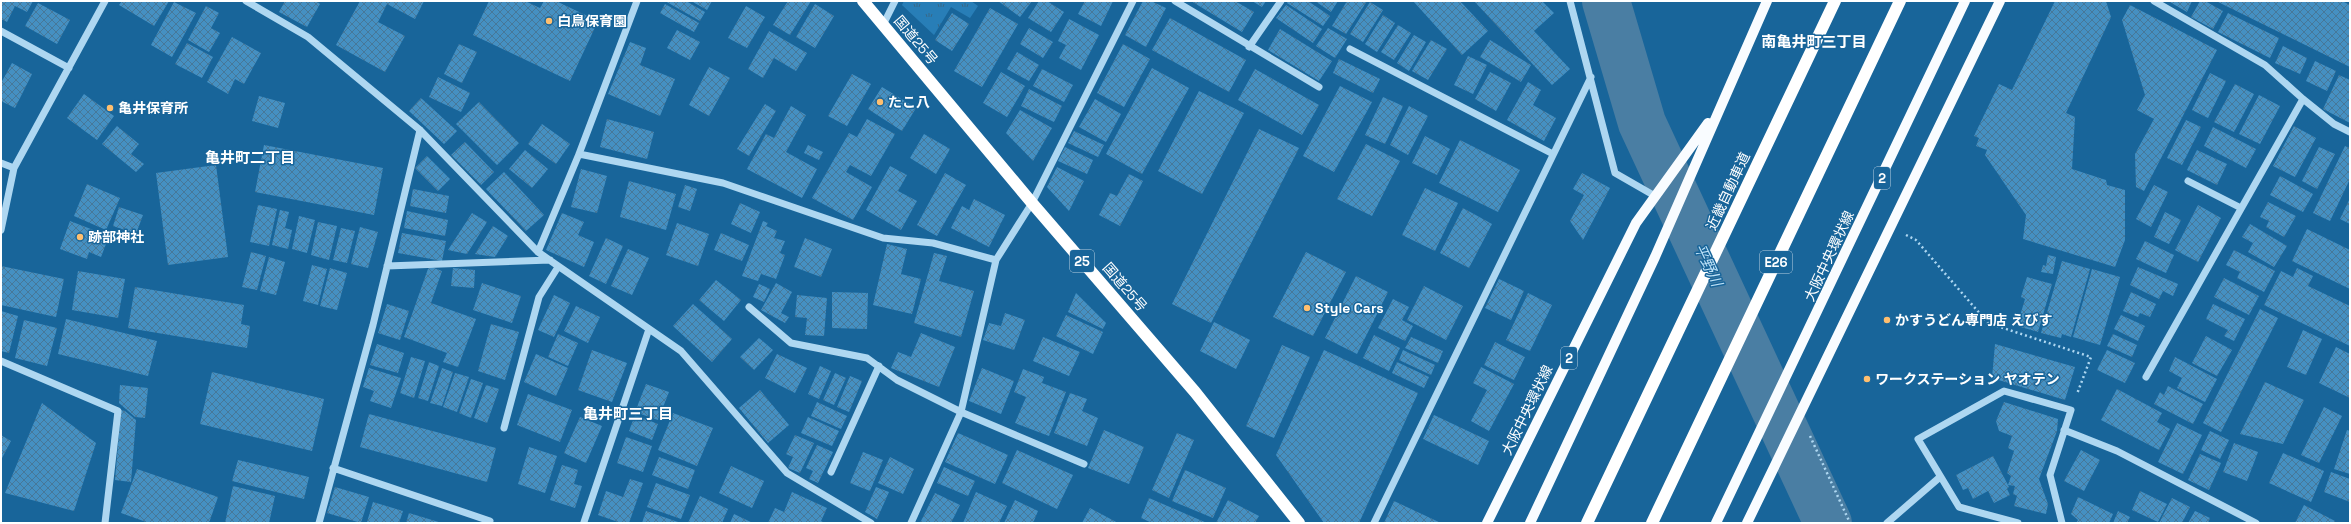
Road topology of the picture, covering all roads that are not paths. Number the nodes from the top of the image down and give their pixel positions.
1 (105, 1) edge
2 (246, 1) edge
3 (636, 1) edge
4 (863, 1) edge
5 (895, 1) edge
6 (1133, 1) edge
7 (1175, 1) edge
8 (1281, 1) edge
9 (1570, 1) edge
10 (1767, 1) edge
11 (1835, 1) edge
12 (1900, 1) edge
13 (1966, 1) edge
14 (2000, 1) edge
15 (2154, 1) edge
16 (883, 25) junction
17 (1, 31) edge
18 (1249, 46) junction
19 (1350, 49) dead end
20 (69, 68) junction
21 (1591, 77) junction
22 (1319, 87) dead end
23 (2303, 99) junction
24 (1719, 107) junction
25 (420, 130) junction
26 (2350, 132) edge
27 (579, 154) junction
28 (1553, 154) junction
29 (1, 163) edge
30 (14, 168) junction
31 (2188, 181) dead end
32 (1655, 196) junction
33 (1032, 203) junction
34 (2241, 208) junction
35 (1, 230) edge
36 (538, 252) junction
37 (550, 260) junction
38 (996, 260) junction
39 (387, 266) junction
40 (558, 267) junction
41 (749, 307) dead end
42 (649, 329) junction
43 (1, 360) edge
44 (879, 366) junction
45 (2146, 377) dead end
46 (961, 412) junction
47 (504, 428) dead end
48 (2064, 430) junction
49 (1084, 464) dead end
50 (333, 468) junction
51 (831, 472) dead end
52 (1940, 477) junction
53 (1998, 520) edge
54 (584, 522) dead end
55 (105, 523) edge
56 (319, 523) edge
57 (489, 523) edge
58 (872, 523) edge
59 (910, 523) edge
60 (1299, 523) edge
61 (1374, 523) edge
62 (1487, 523) edge
63 (1530, 523) edge
64 (1586, 523) edge
65 (1652, 523) edge
66 (1716, 523) edge
67 (1747, 523) edge
68 (1887, 523) edge
69 (2018, 523) edge
70 (2062, 523) edge
71 (2256, 523) edge

1 - 20 street
2 - 25 street
3 - 27 street
4 - 16 highway, 国道25号 / 25
5 - 16 street
6 - 33 street
7 - 18 street
8 - 18 street
9 - 21 street
10 - 24 main road, 大阪中央環状線 / 2
11 - 64 highway, 近畿自動車道
12 - 65 highway, E26
13 - 66 main road, 大阪中央環状線 / 2
14 - 67 main road
15 - 23 street
16 - 33 highway, 国道25号 / 25
17 - 20 street
18 - 22 street
19 - 28 street
20 - 30 street
21 - 28 street
21 - 32 street
23 - 26 street
23 - 34 street
24 - 32 main road, 大阪中央環状線 / 2
24 - 63 main road, 大阪中央環状線 / 2
25 - 36 street
25 - 39 street
27 - 36 street
27 - 38 street
28 - 61 street
29 - 30 street
30 - 35 street
31 - 34 street
32 - 62 main road, 大阪中央環状線 / 2
33 - 38 street
33 - 60 highway, 国道25号 / 25
34 - 45 street
36 - 37 street
37 - 39 street
37 - 40 street
38 - 46 street
39 - 50 street
40 - 42 street
40 - 47 street
41 - 44 street
42 - 54 street
42 - 58 street
43 - 55 street
44 - 46 street
44 - 51 street
46 - 49 street
46 - 59 street
48 - 52 street
48 - 70 street
48 - 71 street
50 - 56 street
50 - 57 street
52 - 53 street
52 - 68 street
53 - 69 street

